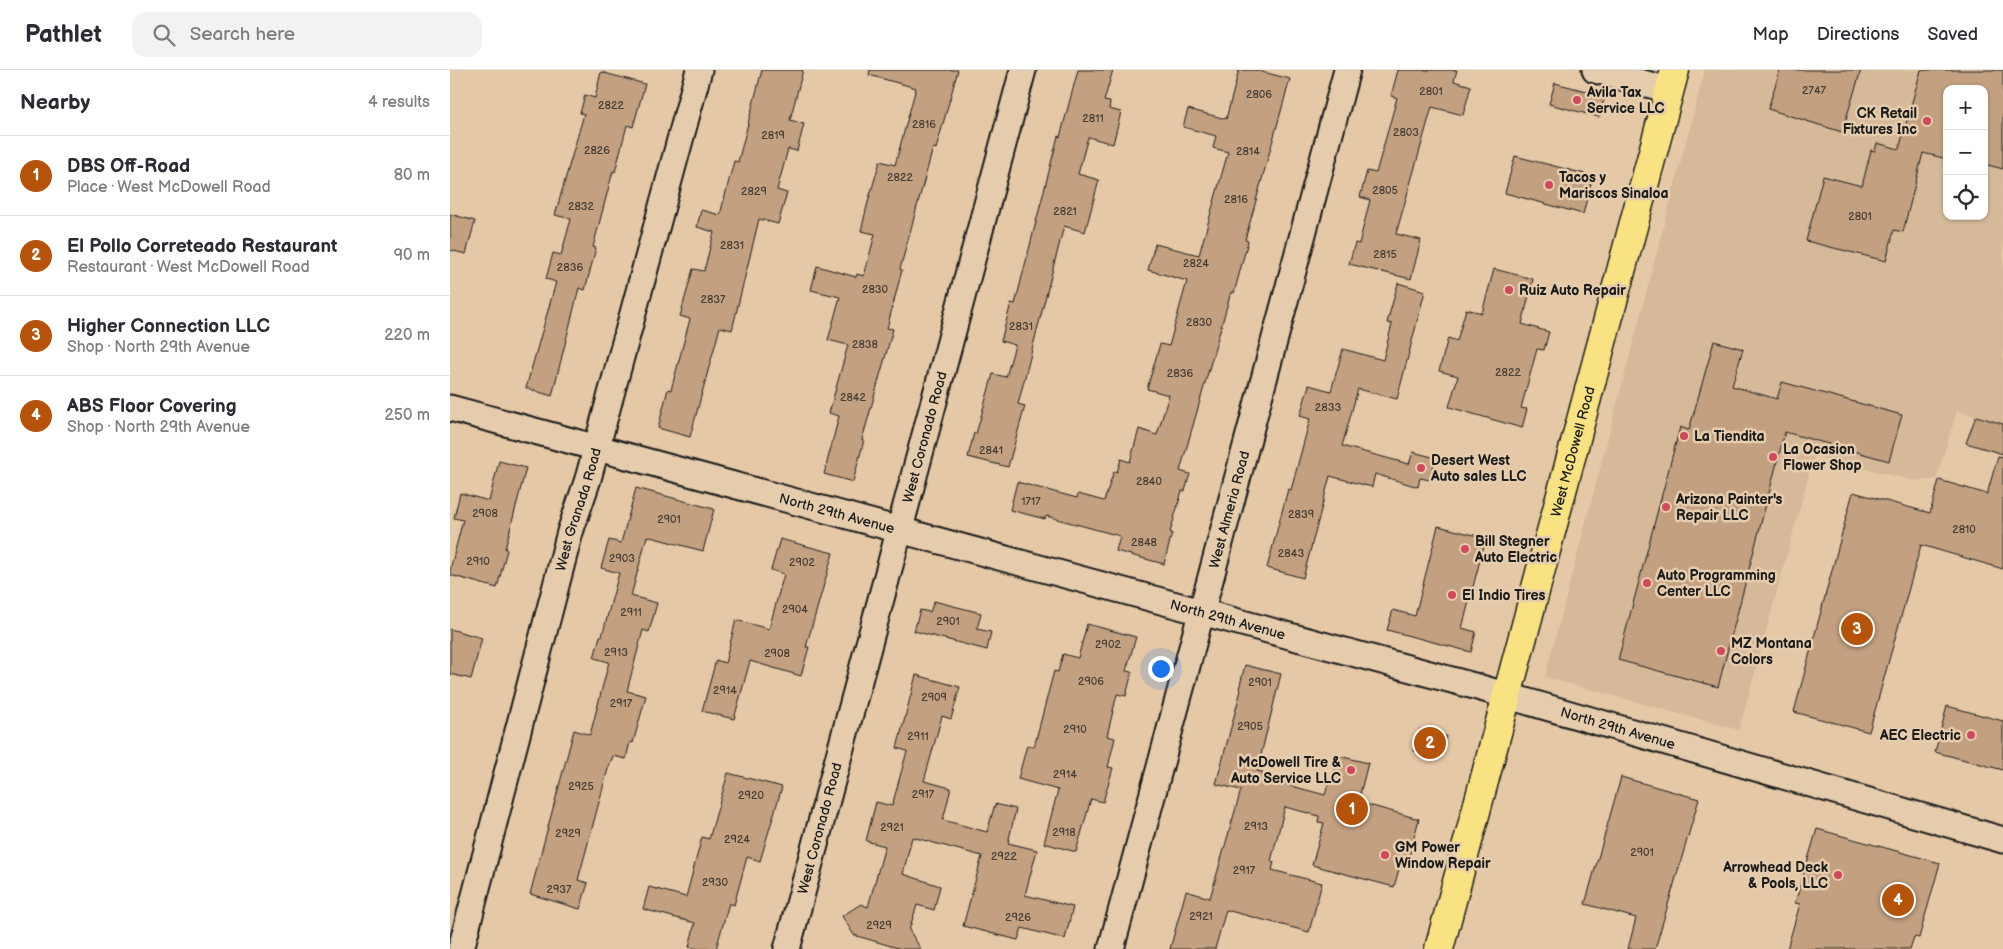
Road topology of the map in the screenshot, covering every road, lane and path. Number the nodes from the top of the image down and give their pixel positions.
1 (699, 70) edge
2 (1023, 70) edge
3 (1347, 70) edge
4 (1595, 70) edge
5 (1672, 80) edge
6 (450, 408) edge
7 (596, 447) junction
8 (900, 530) junction
9 (1201, 612) junction
10 (1507, 696) junction
11 (2003, 840) edge
12 (461, 949) edge
13 (787, 949) edge
14 (1111, 949) edge
15 (1439, 949) edge

1 - 7 street, West Granada Road
2 - 8 street, West Coronado Road
3 - 9 street, West Almeria Road
4 - 5 street
5 - 10 main road, West McDowell Road
6 - 7 street, North 29th Avenue
7 - 8 street, North 29th Avenue
7 - 12 street, West Granada Road
8 - 9 street, North 29th Avenue
8 - 13 street, West Coronado Road
9 - 10 street, North 29th Avenue
9 - 14 street, West Almeria Road
10 - 11 street, North 29th Avenue
10 - 15 main road, West McDowell Road

